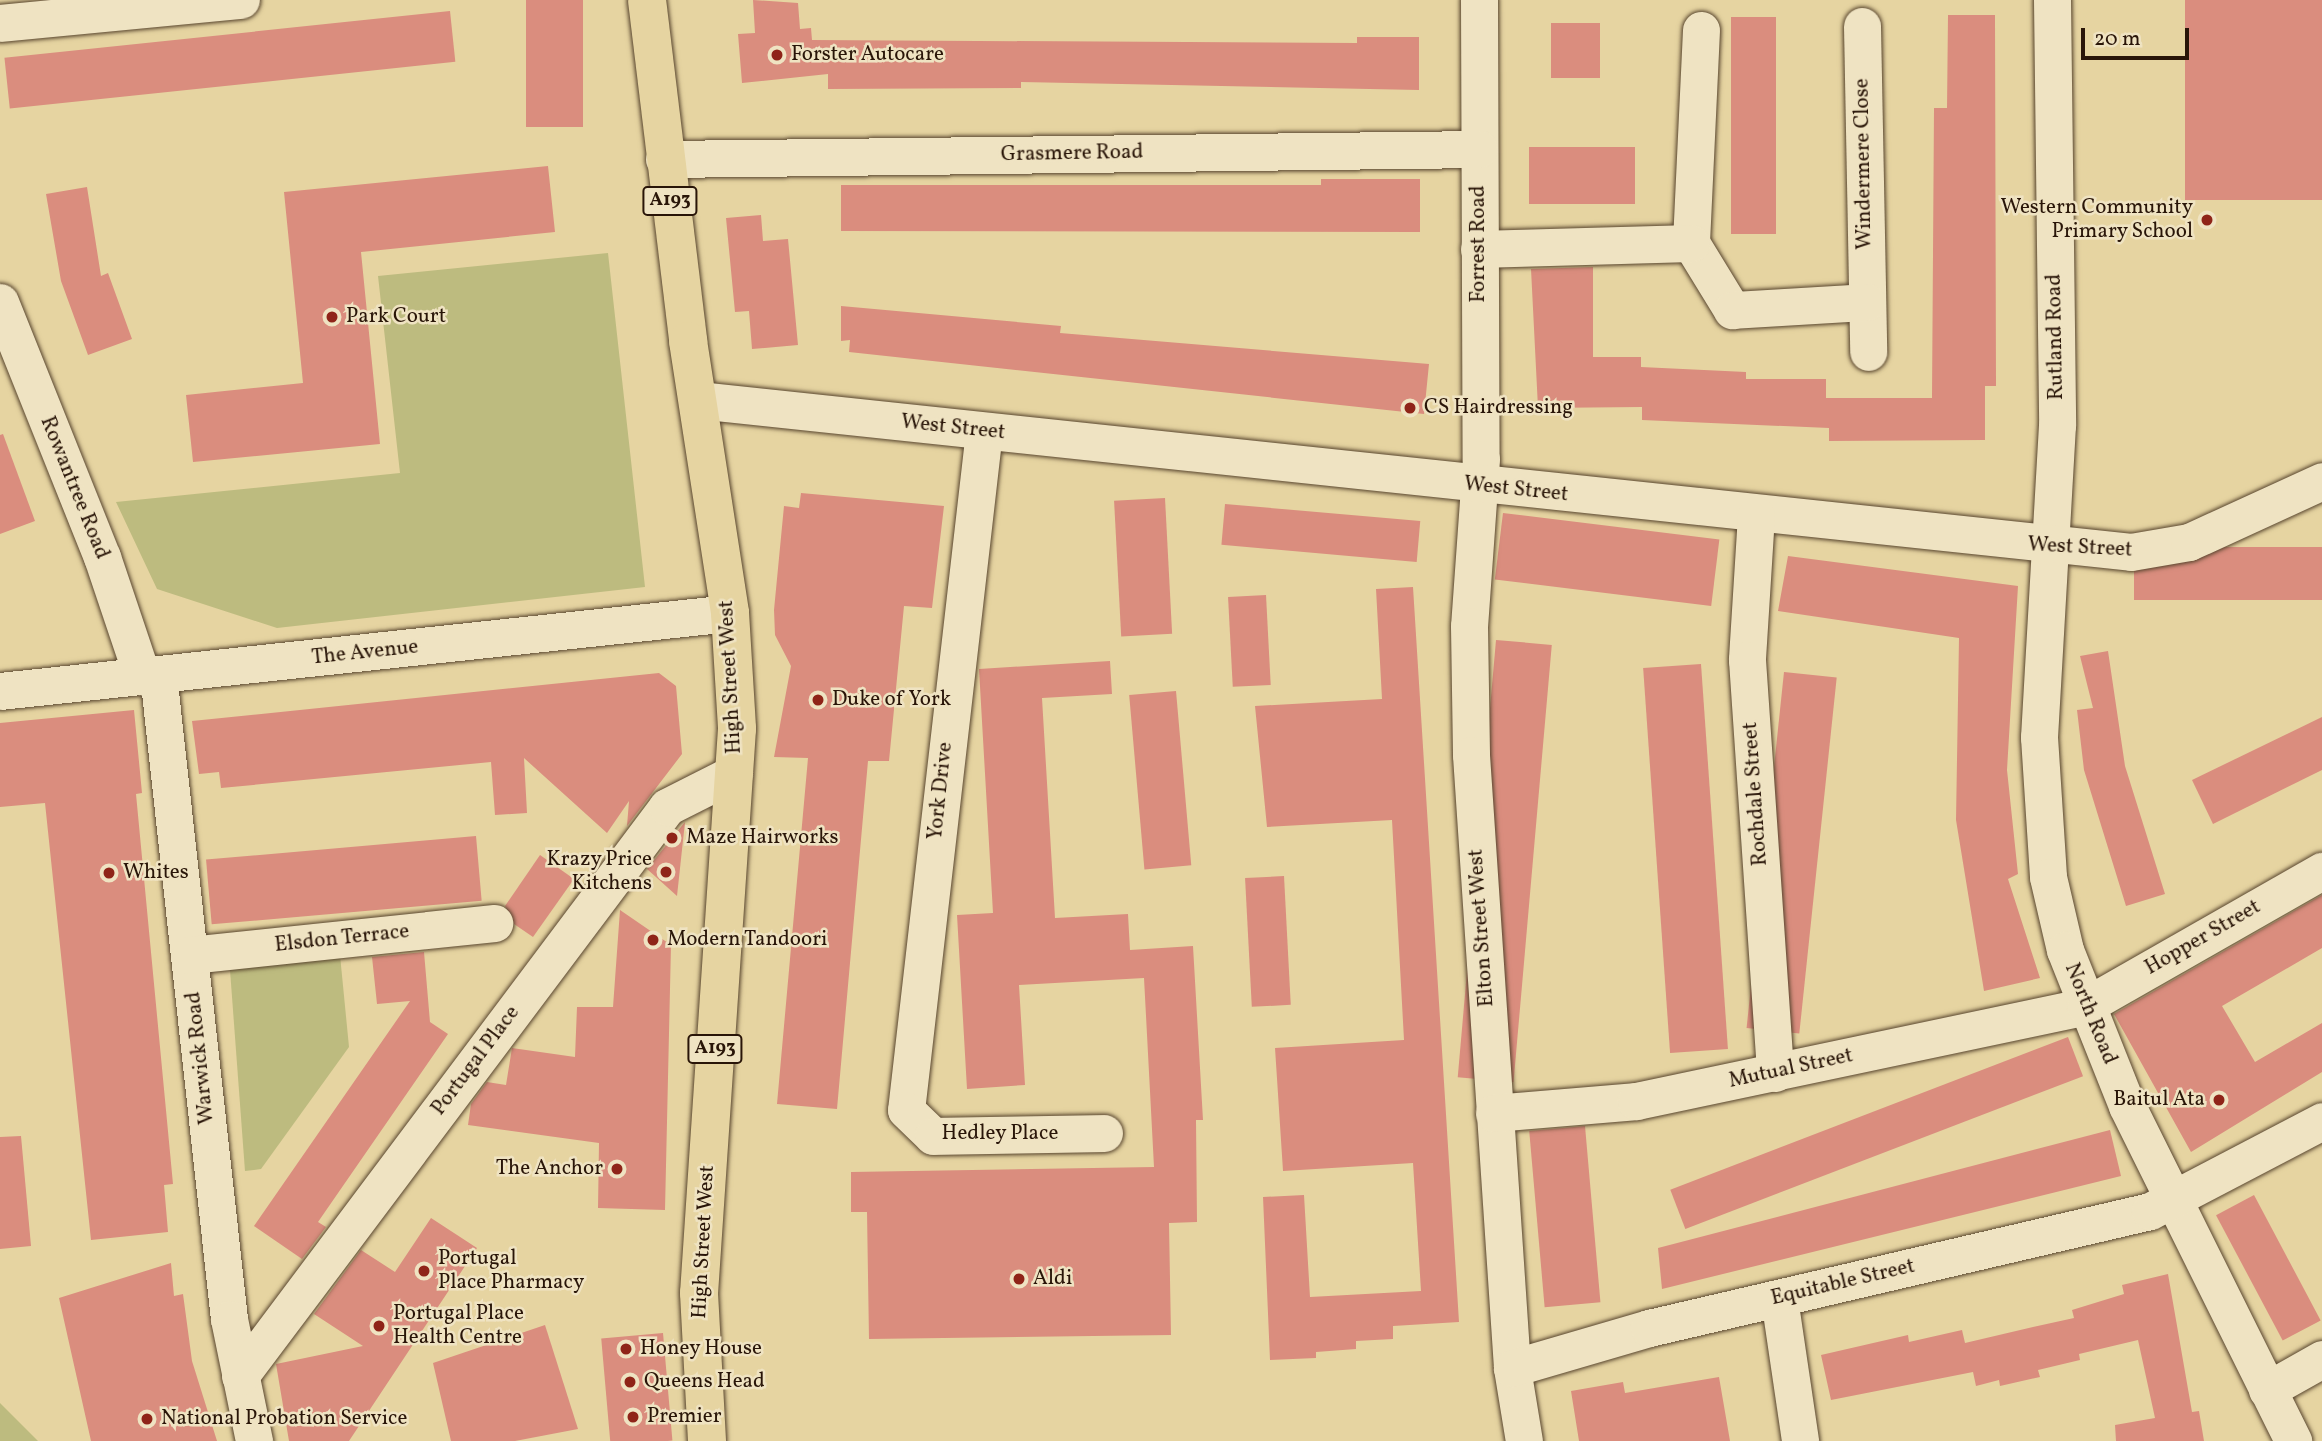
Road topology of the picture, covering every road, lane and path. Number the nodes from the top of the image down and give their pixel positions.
1 (241, 0) edge
2 (647, 0) edge
3 (1479, 0) edge
4 (2052, 0) edge
5 (0, 23) edge
6 (1862, 26) dead end
7 (1701, 30) dead end
8 (1479, 149) junction
9 (664, 159) junction
10 (1691, 243) junction
11 (1479, 249) junction
12 (0, 302) edge
13 (1867, 302) junction
14 (1868, 352) dead end
15 (698, 400) junction
16 (984, 431) junction
17 (2322, 481) edge
18 (1479, 487) junction
19 (1756, 515) junction
20 (2052, 548) junction
21 (730, 613) junction
22 (150, 675) junction
23 (0, 691) edge
24 (734, 773) junction
25 (2322, 871) edge
26 (494, 923) dead end
27 (190, 955) junction
28 (2085, 1006) junction
29 (1775, 1073) junction
30 (906, 1110) joint
31 (1494, 1113) junction
32 (2322, 1121) edge
33 (1104, 1133) dead end
34 (2175, 1202) junction
35 (1779, 1298) junction
36 (2322, 1359) edge
37 (1512, 1368) junction
38 (240, 1376) junction
39 (2267, 1390) junction
40 (254, 1441) edge
41 (707, 1441) edge
42 (1524, 1441) edge
43 (1800, 1441) edge
44 (2293, 1441) edge

1 - 5 street
2 - 9 main road, High Street West / A193
3 - 8 street, Forrest Road
4 - 20 street, Rutland Road
6 - 13 street, Windermere Close
7 - 10 street
8 - 9 street, Grasmere Road
8 - 11 street, Forrest Road
9 - 15 main road, High Street West / A193
10 - 11 street
10 - 13 street
11 - 18 street, Forrest Road
12 - 22 street, Rowantree Road
13 - 14 street, Windermere Close
15 - 16 street, West Street
15 - 21 main road, High Street West / A193
16 - 18 street, West Street
16 - 30 street, York Drive
17 - 20 street, West Street
18 - 19 street, West Street
18 - 31 street, Elton Street West
19 - 20 street, West Street
19 - 29 street, Rochdale Street
20 - 28 street, North Road
21 - 22 street, The Avenue
21 - 24 main road, High Street West / A193
22 - 23 street, The Avenue
22 - 27 street, Warwick Road
24 - 38 street, Portugal Place
24 - 41 main road, High Street West / A193
25 - 28 street, Hopper Street
26 - 27 street, Elsdon Terrace
27 - 38 street, Warwick Road
28 - 29 street, Mutual Street
28 - 34 street, North Road
29 - 31 street, Mutual Street
30 - 33 street, Hedley Place
31 - 37 street, Elton Street West
32 - 34 street, Equitable Street
34 - 35 street, Equitable Street
34 - 39 street, North Road
35 - 37 street, Equitable Street
35 - 43 street
36 - 39 street
37 - 42 street, Elton Street West
38 - 40 street, Warwick Road
39 - 44 street, North Road

